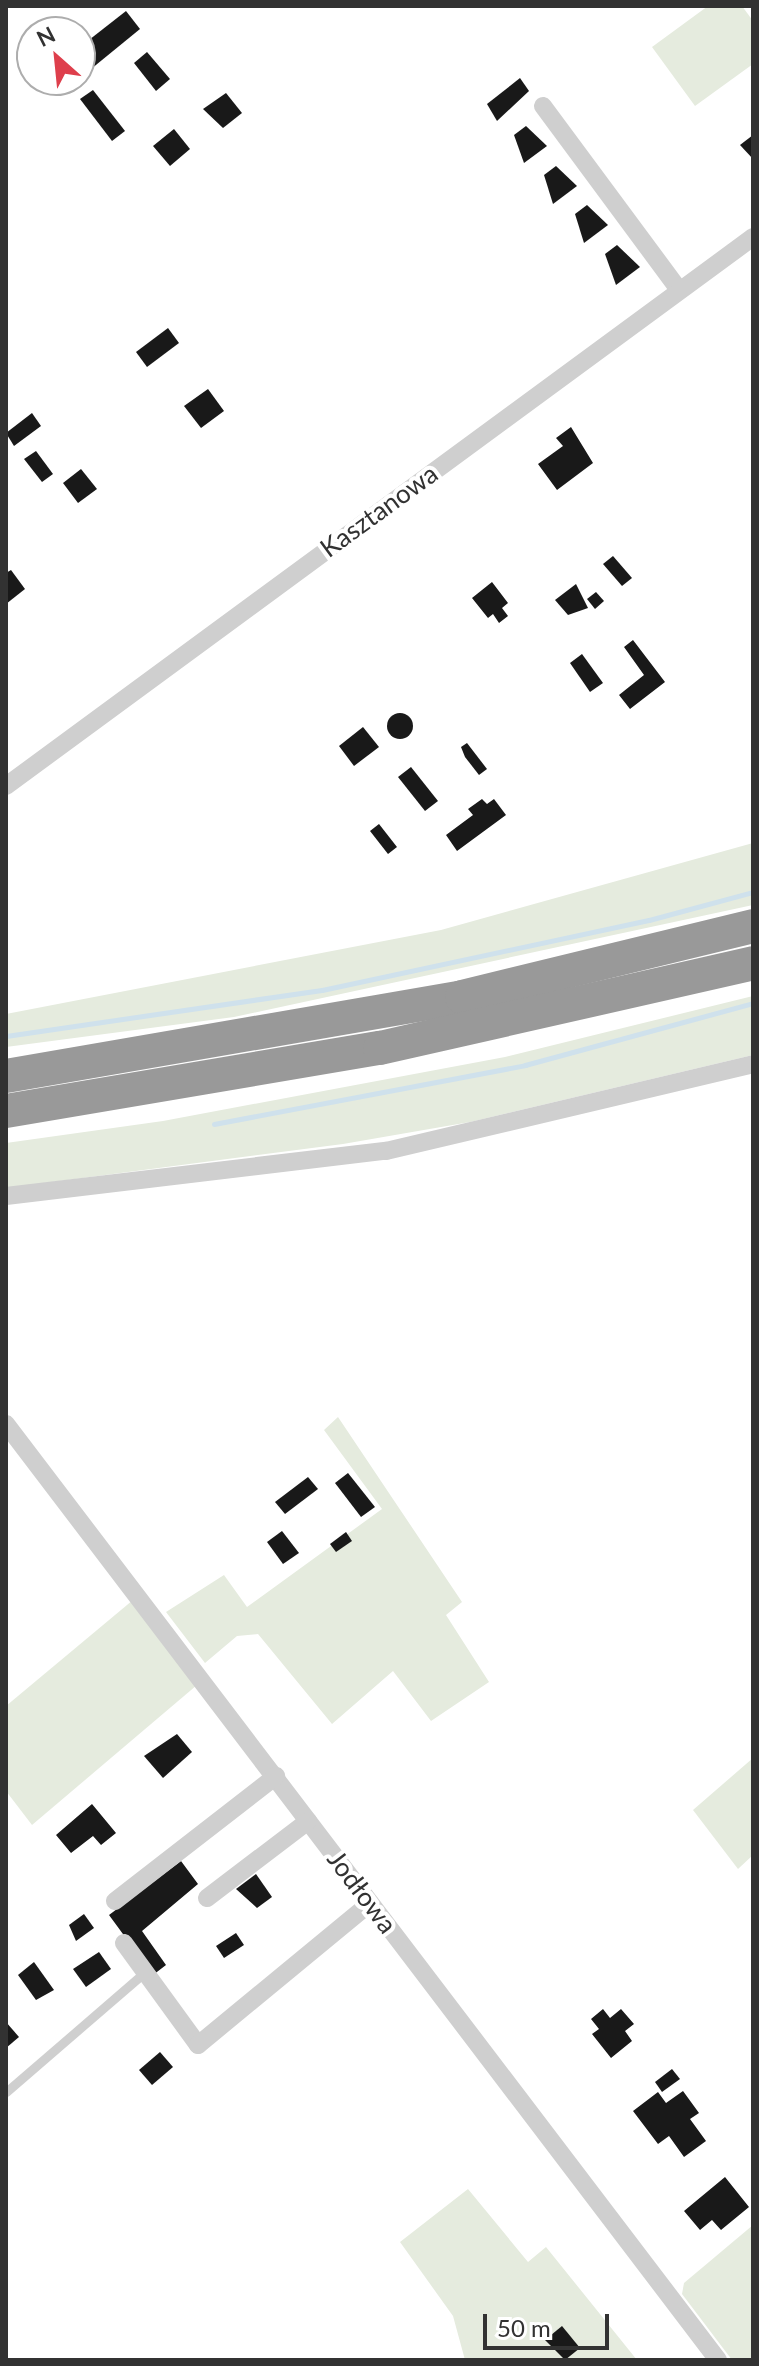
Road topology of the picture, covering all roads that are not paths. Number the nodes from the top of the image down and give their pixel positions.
1 (543, 106) dead end
2 (753, 237) edge
3 (679, 290) junction
4 (6, 786) edge
5 (753, 926) edge
6 (753, 963) edge
7 (753, 1064) edge
8 (6, 1076) edge
9 (6, 1111) edge
10 (6, 1196) edge
11 (6, 1424) edge
12 (276, 1776) junction
13 (308, 1821) junction
14 (207, 1898) dead end
15 (115, 1901) dead end
16 (370, 1903) junction
17 (124, 1943) dead end
18 (145, 1972) junction
19 (6, 2092) edge
20 (718, 2360) edge

1 - 3 street
2 - 3 street, Kasztanowa
3 - 4 street, Kasztanowa
5 - 8 highway
6 - 9 highway
7 - 10 street
11 - 12 street, Jodłowa
12 - 13 street, Jodłowa
12 - 15 street
13 - 14 street
13 - 16 street, Jodłowa
16 - 18 street
16 - 20 street, Jodłowa
17 - 18 street
18 - 19 lane

